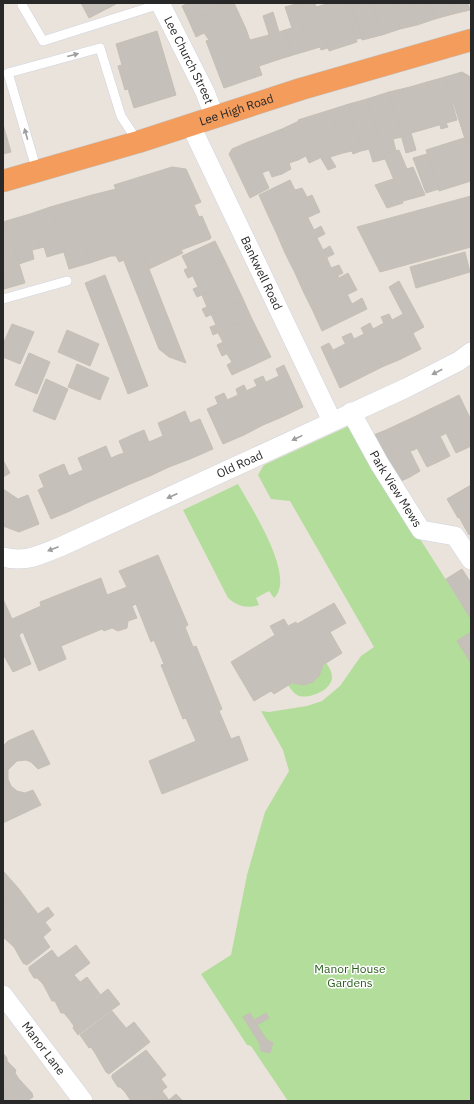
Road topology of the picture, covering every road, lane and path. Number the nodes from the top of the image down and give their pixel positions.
1 (160, 4) edge
2 (22, 5) dead end
3 (471, 40) edge
4 (215, 118) junction
5 (191, 126) junction
6 (138, 142) junction
7 (37, 171) junction
8 (3, 181) edge
9 (67, 281) dead end
10 (3, 299) edge
11 (471, 352) edge
12 (351, 412) junction
13 (332, 421) junction
14 (3, 556) edge
15 (471, 560) edge
16 (3, 995) edge
17 (83, 1101) edge

1 - 2 lane
1 - 4 street, Lee Church Street
3 - 4 highway, Lee High Road
4 - 5 highway, Lee High Road
5 - 6 highway, Lee High Road
5 - 13 street, Bankwell Road
6 - 7 highway, Lee High Road
7 -> 6 lane
7 - 8 highway, Lee High Road
9 - 10 lane
11 -> 12 street, Old Road
12 - 13 street, Old Road
12 - 15 street, Park View Mews
13 -> 14 street, Old Road
16 - 17 street, Manor Lane

